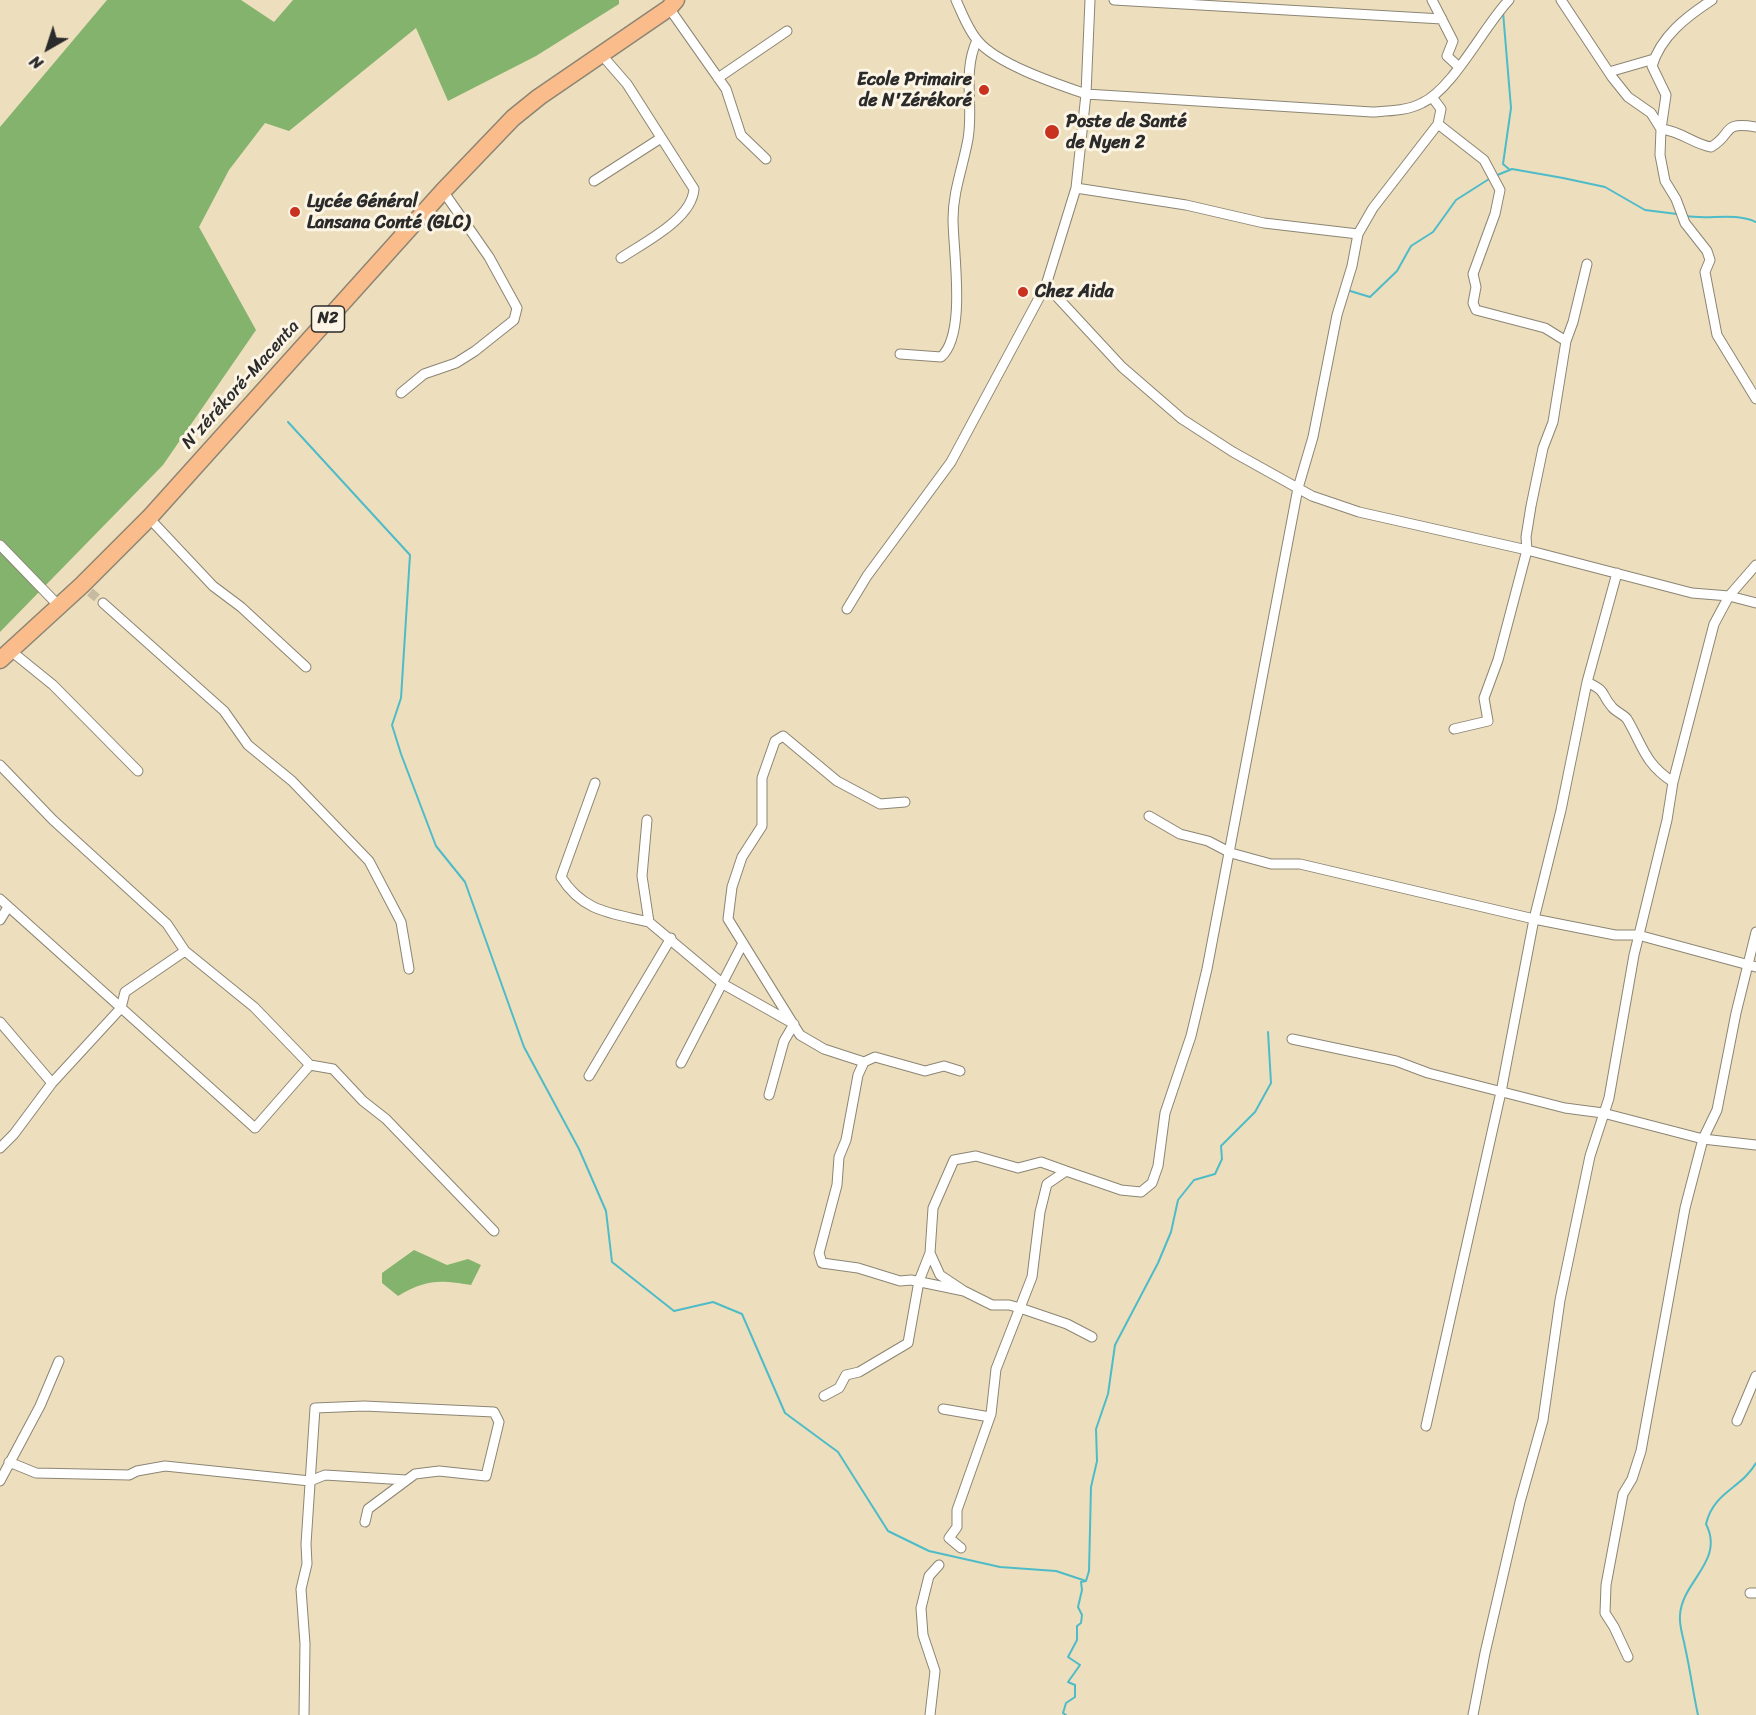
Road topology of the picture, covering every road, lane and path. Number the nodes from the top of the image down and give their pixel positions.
1 (956, 0) edge
2 (1090, 0) edge
3 (1114, 0) edge
4 (1432, 0) edge
5 (1509, 0) edge
6 (1561, 0) edge
7 (1712, 0) edge
8 (672, 4) edge
9 (1442, 19) junction
10 (786, 31) dead end
11 (977, 40) junction
12 (600, 53) junction
13 (1654, 59) junction
14 (1459, 67) junction
15 (1608, 72) junction
16 (718, 78) junction
17 (1086, 94) junction
18 (1432, 97) junction
19 (1438, 124) junction
20 (1756, 127) edge
21 (1661, 129) junction
22 (661, 138) junction
23 (766, 159) dead end
24 (594, 181) dead end
25 (1076, 188) junction
26 (443, 191) junction
27 (1358, 234) junction
28 (621, 258) dead end
29 (1587, 264) dead end
30 (1046, 285) junction
31 (1566, 341) junction
32 (900, 354) dead end
33 (401, 393) dead end
34 (1756, 399) edge
35 (1298, 488) junction
36 (148, 518) junction
37 (0, 545) edge
38 (1527, 550) junction
39 (1756, 565) edge
40 (1617, 573) junction
41 (1729, 596) junction
42 (103, 603) tunnel mouth
43 (1756, 603) edge
44 (59, 606) junction
45 (847, 609) dead end
46 (5, 656) edge
47 (306, 667) dead end
48 (1587, 682) junction
49 (1454, 729) dead end
50 (0, 765) edge
51 (138, 771) dead end
52 (1673, 782) junction
53 (595, 783) dead end
54 (905, 802) dead end
55 (1149, 816) dead end
56 (648, 820) dead end
57 (1231, 853) junction
58 (0, 899) edge
59 (8, 907) junction
60 (1534, 919) junction
61 (0, 920) edge
62 (649, 921) junction
63 (1756, 932) edge
64 (1638, 935) junction
65 (671, 938) junction
66 (743, 943) junction
67 (185, 951) junction
68 (1752, 966) edge
69 (409, 969) dead end
70 (723, 984) junction
71 (121, 1008) junction
72 (0, 1022) edge
73 (794, 1024) junction
74 (1292, 1039) dead end
75 (864, 1062) junction
76 (681, 1063) dead end
77 (310, 1065) junction
78 (960, 1071) dead end
79 (589, 1076) dead end
80 (52, 1083) junction
81 (1501, 1092) junction
82 (769, 1095) dead end
83 (1603, 1113) junction
84 (1703, 1139) junction
85 (1756, 1145) edge
86 (0, 1148) edge
87 (1066, 1171) junction
88 (494, 1231) dead end
89 (930, 1253) junction
90 (919, 1281) junction
91 (964, 1291) junction
92 (1020, 1308) junction
93 (1092, 1337) dead end
94 (59, 1361) dead end
95 (1756, 1376) edge
96 (824, 1396) dead end
97 (943, 1409) dead end
98 (990, 1417) junction
99 (1737, 1420) dead end
100 (1426, 1426) dead end
101 (9, 1461) junction
102 (406, 1480) junction
103 (0, 1481) edge
104 (310, 1481) junction
105 (364, 1522) dead end
106 (961, 1548) dead end
107 (939, 1564) dead end
108 (1628, 1657) dead end
109 (304, 1715) edge
110 (930, 1715) edge
111 (1473, 1715) edge

1 - 11 street
2 - 17 street
3 - 9 street
4 - 9 street
5 - 14 street
6 - 15 street
7 - 13 street
8 - 12 highway, N'zérékoré-Macenta / N2
8 - 16 street
9 - 14 street
10 - 16 street
11 - 17 street
11 - 32 street
12 - 22 street
12 - 26 highway, N'zérékoré-Macenta / N2
13 - 15 street
13 - 21 street
14 - 18 street
15 - 21 street
16 - 23 street
17 - 18 street
17 - 25 street
18 - 19 street
19 - 27 street
19 - 31 street
20 - 21 street
21 - 34 street
22 - 24 street
22 - 28 street
25 - 27 street
25 - 30 street
26 - 33 street
26 - 36 highway, N'zérékoré-Macenta / N2
27 - 35 street
29 - 31 street
30 - 35 street
30 - 45 street
31 - 38 street
35 - 38 street
35 - 57 street
36 - 44 highway, N'zérékoré-Macenta / N2
36 - 47 street
37 - 44 street
38 - 40 street
38 - 49 street
39 - 41 street
40 - 41 street
40 - 48 street
41 - 43 street
41 - 52 street
42 - 69 street
44 - 46 highway, N'zérékoré-Macenta / N2
46 - 51 street
48 - 52 street
48 - 60 street
50 - 67 street
52 - 64 street
53 - 62 street
54 - 66 street
55 - 57 street
56 - 62 street
57 - 60 street
57 - 87 street
58 - 59 street
59 - 61 street
59 - 71 street
60 - 64 street
60 - 81 street
62 - 65 street
63 - 68 street
64 - 68 street
64 - 83 street
65 - 70 street
65 - 79 street
66 - 70 street
66 - 73 street
67 - 71 street
67 - 77 street
68 - 84 street
70 - 73 street
70 - 76 street
71 - 77 street
71 - 80 street
72 - 80 street
73 - 75 street
73 - 82 street
74 - 81 street
75 - 78 street
75 - 90 street
77 - 88 street
80 - 86 street
81 - 83 street
81 - 100 street
83 - 84 street
83 - 111 street
84 - 85 street
84 - 108 street
87 - 89 street
87 - 92 street
89 - 90 street
89 - 91 street
90 - 91 street
90 - 96 street
91 - 92 street
92 - 93 street
92 - 98 street
94 - 101 street
95 - 99 street
97 - 98 street
98 - 106 street
101 - 103 street
101 - 104 street
102 - 104 street
102 - 104 street
102 - 105 street
104 - 109 street
107 - 110 street

